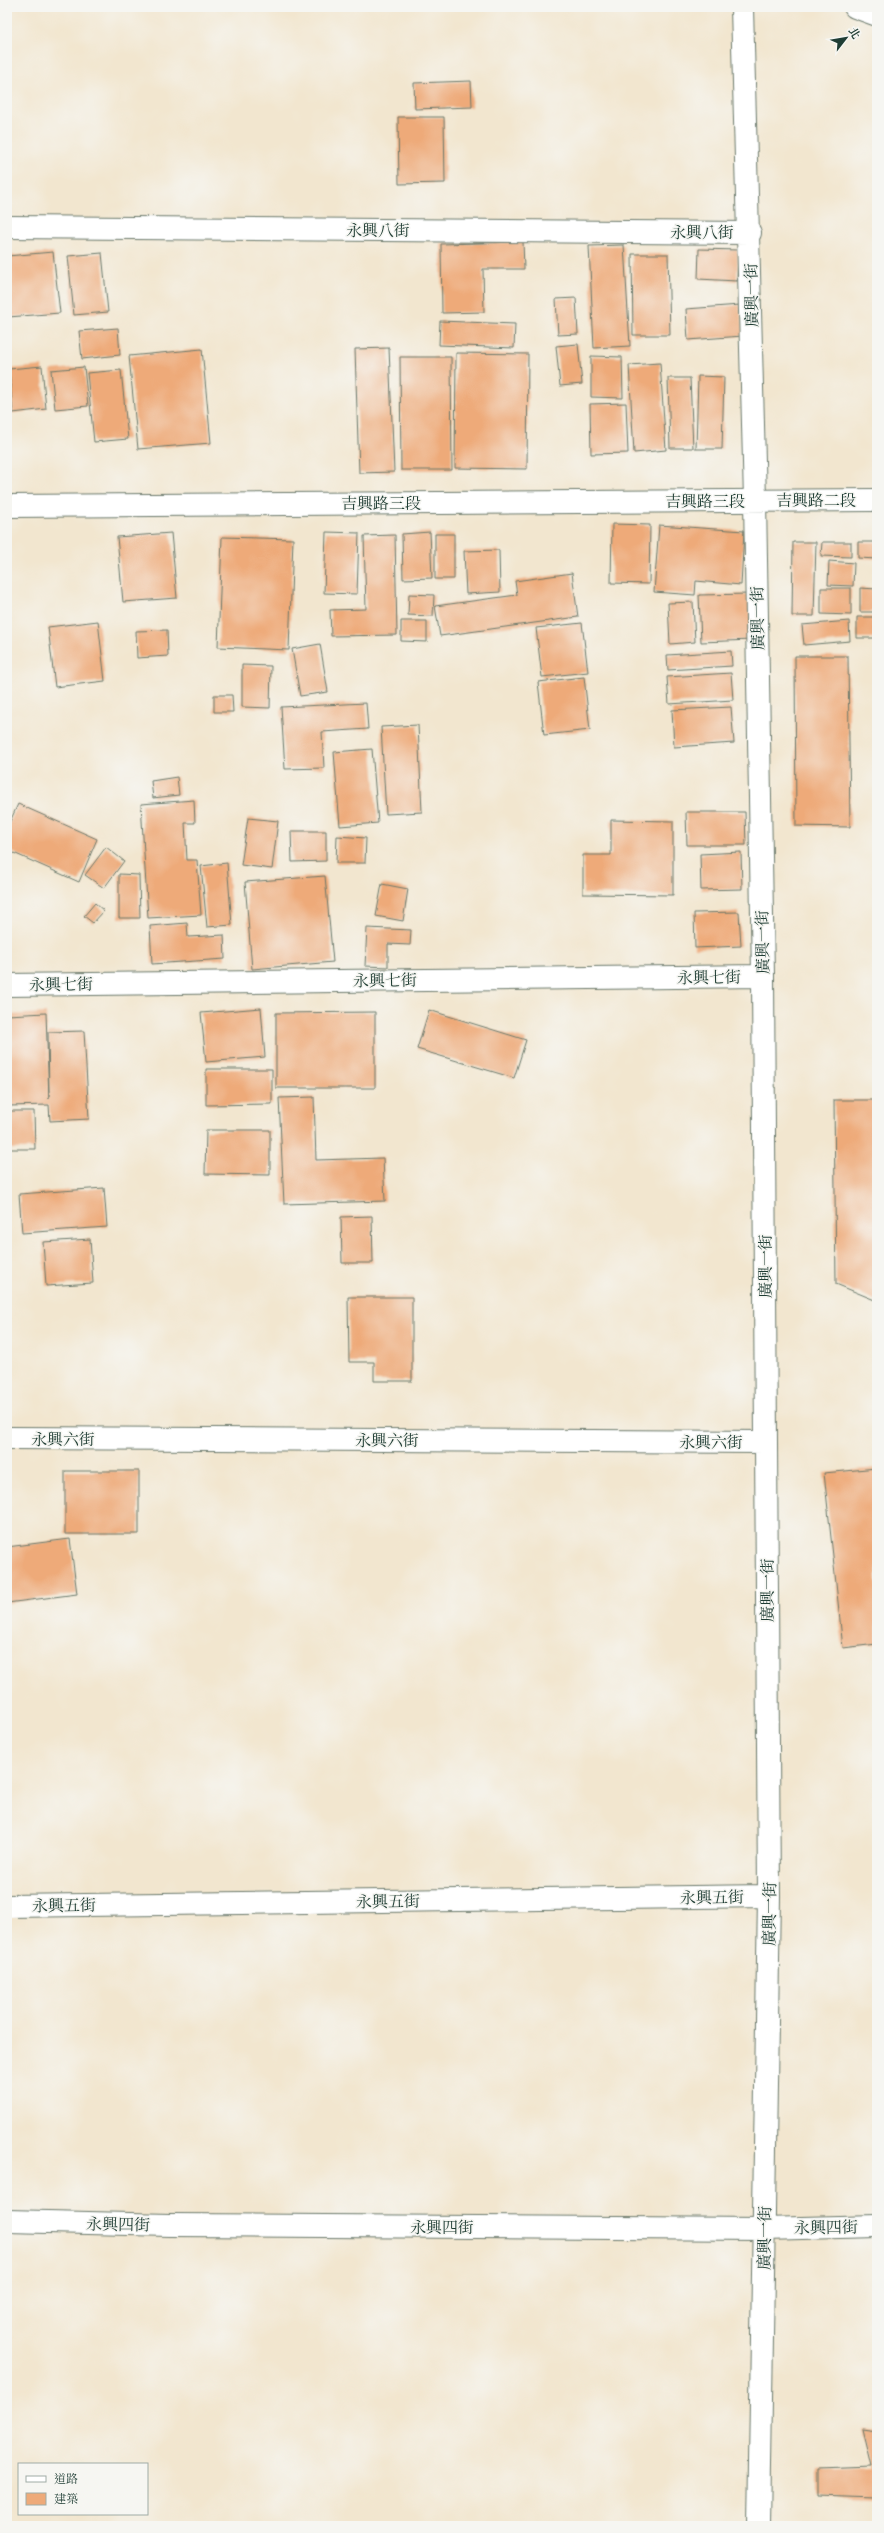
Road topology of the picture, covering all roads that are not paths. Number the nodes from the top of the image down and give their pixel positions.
1 (742, 7) edge
2 (856, 7) edge
3 (877, 15) edge
4 (7, 227) edge
5 (750, 233) junction
6 (755, 500) junction
7 (877, 500) edge
8 (7, 506) edge
9 (763, 976) junction
10 (7, 985) edge
11 (7, 1438) edge
12 (766, 1442) junction
13 (769, 1896) junction
14 (7, 1906) edge
15 (7, 2221) edge
16 (877, 2226) edge
17 (764, 2228) junction
18 (759, 2526) edge

1 - 5 street, 廣興一街
2 - 3 street
4 - 5 street, 永興八街
5 - 6 street, 廣興一街
6 - 7 street, 吉興路二段
6 - 8 street, 吉興路三段
6 - 9 street, 廣興一街
9 - 10 street, 永興七街
9 - 12 street, 廣興一街
11 - 12 street, 永興六街
12 - 13 street, 廣興一街
13 - 14 street, 永興五街
13 - 17 street, 廣興一街
15 - 17 street, 永興四街
16 - 17 street, 永興四街
17 - 18 street, 廣興一街

